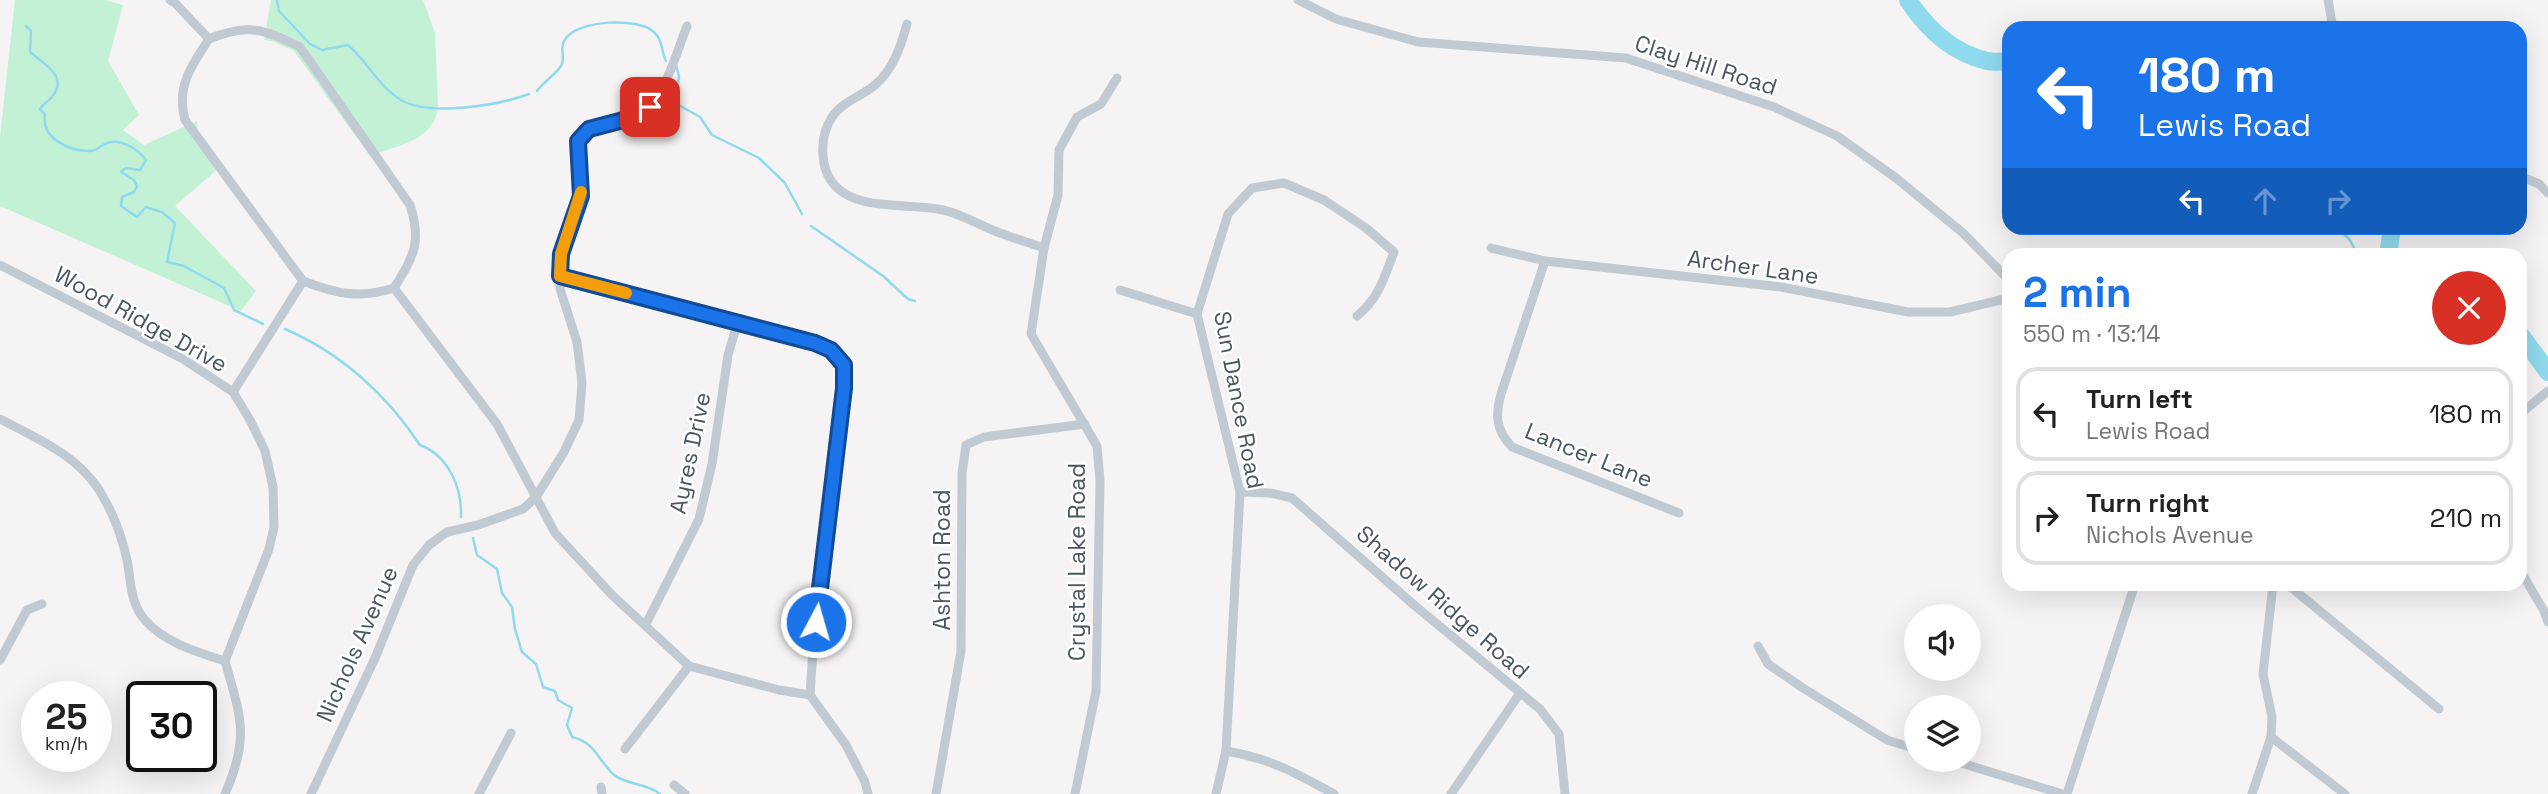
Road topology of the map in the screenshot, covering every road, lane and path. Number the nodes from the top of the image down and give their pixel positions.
1 (170, 0) edge
2 (1298, 0) edge
3 (2328, 0) edge
4 (2332, 21) edge
5 (908, 24) dead end
6 (687, 26) dead end
7 (209, 39) junction
8 (1117, 78) dead end
9 (2527, 179) edge
10 (2548, 193) edge
11 (1044, 248) junction
12 (1491, 248) dead end
13 (1545, 261) junction
14 (0, 265) edge
15 (2002, 273) edge
16 (560, 276) junction
17 (303, 281) junction
18 (394, 288) junction
19 (1120, 290) dead end
20 (2002, 300) edge
21 (1197, 314) junction
22 (1357, 316) dead end
23 (738, 321) junction
24 (233, 392) junction
25 (2547, 392) edge
26 (2527, 408) edge
27 (0, 419) edge
28 (1085, 424) junction
29 (1240, 492) junction
30 (536, 497) junction
31 (1679, 513) dead end
32 (2527, 582) edge
33 (2133, 591) edge
34 (2272, 591) edge
35 (2296, 591) edge
36 (42, 604) dead end
37 (2548, 622) edge
38 (646, 624) junction
39 (1758, 646) dead end
40 (0, 660) edge
41 (225, 661) junction
42 (689, 666) junction
43 (1520, 693) junction
44 (810, 695) junction
45 (2439, 709) dead end
46 (511, 733) dead end
47 (2271, 737) junction
48 (1904, 745) edge
49 (625, 748) dead end
50 (1226, 751) junction
51 (1981, 769) edge
52 (674, 785) dead end
53 (225, 794) edge
54 (311, 794) edge
55 (479, 794) edge
56 (685, 794) edge
57 (868, 794) edge
58 (936, 794) edge
59 (1075, 794) edge
60 (1216, 794) edge
61 (1334, 794) edge
62 (1451, 794) edge
63 (1565, 794) edge
64 (2065, 794) edge
65 (2252, 794) edge
66 (2345, 794) edge

1 - 7 street
2 - 15 street, Clay Hill Road
3 - 4 street
5 - 11 street
6 - 16 street, Nichols Avenue
7 - 17 street
7 - 18 street
8 - 11 street, Crystal Lake Road
9 - 10 street
11 - 28 street, Crystal Lake Road
12 - 13 street, Archer Lane
13 - 20 street, Archer Lane
13 - 31 street, Lancer Lane
14 - 24 street, Wood Ridge Drive
16 - 23 street
16 - 30 street, Nichols Avenue
17 - 18 street
17 - 24 street
18 - 30 street
19 - 21 street
21 - 22 street, Sun Dance Road
21 - 29 street, Sun Dance Road
23 - 38 street, Ayres Drive
23 - 44 street
24 - 41 street, Wood Ridge Drive
25 - 26 street
27 - 41 street
28 - 58 street, Ashton Road
28 - 59 street, Crystal Lake Road
29 - 43 street, Shadow Ridge Road
29 - 50 street, Sun Dance Road
30 - 38 street
30 - 54 street, Nichols Avenue
32 - 37 street
33 - 64 street
34 - 47 street
35 - 45 street
36 - 40 street
38 - 42 street
39 - 48 street
41 - 53 street
42 - 44 street
42 - 49 street
43 - 62 street
43 - 63 street, Shadow Ridge Road
44 - 57 street
46 - 55 street
47 - 65 street
47 - 66 street
50 - 60 street, Sun Dance Road
50 - 61 street
51 - 64 street
52 - 56 street

